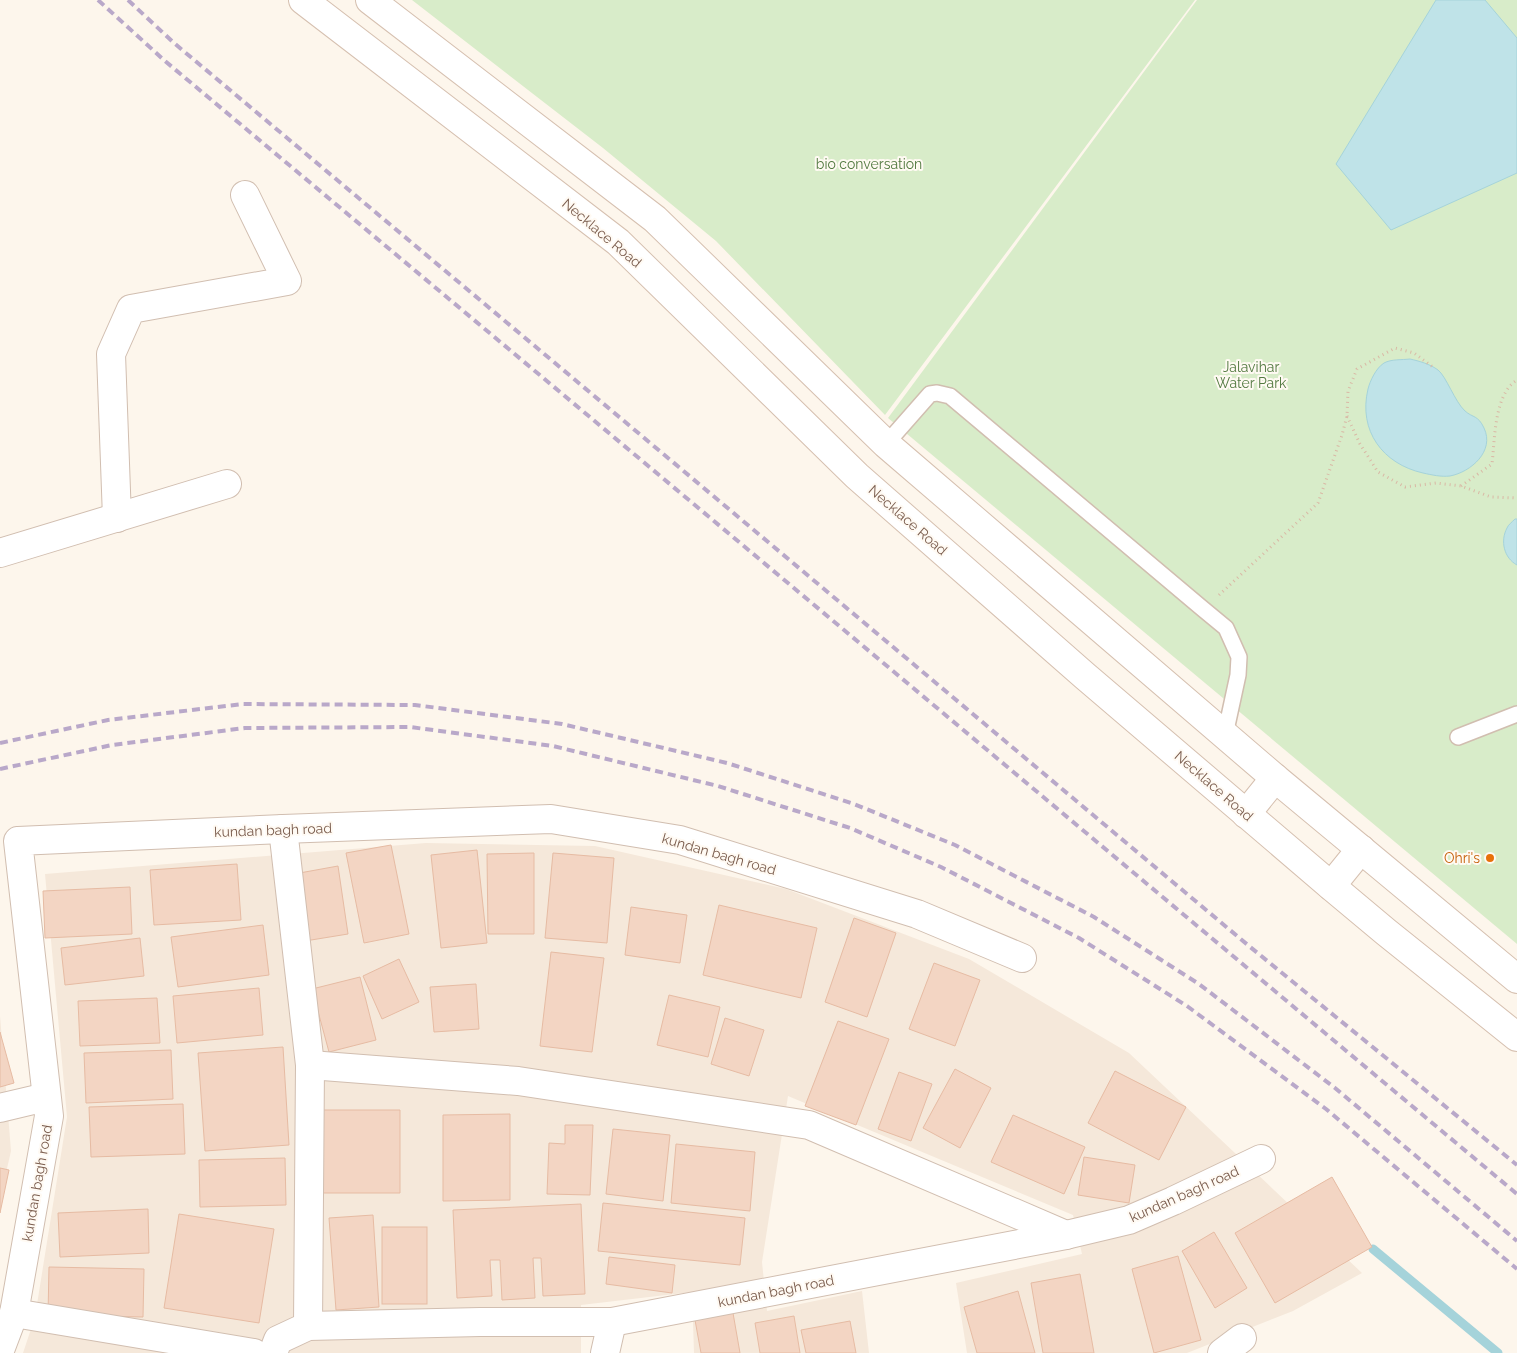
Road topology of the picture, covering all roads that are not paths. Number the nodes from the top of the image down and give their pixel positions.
1 (303, 0) edge
2 (370, 0) edge
3 (245, 195) dead end
4 (886, 444) junction
5 (227, 484) dead end
6 (117, 518) junction
7 (0, 553) edge
8 (1517, 714) edge
9 (1225, 735) junction
10 (1458, 737) dead end
11 (1276, 778) junction
12 (1246, 814) junction
13 (284, 829) junction
14 (9, 844) edge
15 (1362, 849) junction
16 (1330, 886) junction
17 (1022, 958) dead end
18 (1515, 974) edge
19 (1517, 1037) edge
20 (310, 1065) junction
21 (46, 1097) junction
22 (0, 1108) edge
23 (1261, 1159) dead end
24 (1066, 1235) junction
25 (14, 1313) junction
26 (612, 1322) junction
27 (308, 1326) junction
28 (275, 1346) edge
29 (0, 1350) edge
30 (254, 1353) edge
31 (605, 1353) edge

1 - 12 street, Necklace Road
2 - 4 street
3 - 6 street
4 - 9 street
4 - 9 lane
5 - 6 street
6 - 7 street
8 - 10 lane
9 - 11 street
11 - 12 street
11 - 15 street
12 - 16 street, Necklace Road
13 - 14 street, kundan bagh road
13 - 17 street, kundan bagh road
13 - 20 street
14 - 21 street, kundan bagh road
15 - 16 street
15 - 18 street
16 - 19 street, Necklace Road
20 - 24 street
20 - 27 street
21 - 22 street
21 - 25 street, kundan bagh road
23 - 24 street, kundan bagh road
24 - 26 street, kundan bagh road
25 - 29 street, kundan bagh road
25 - 30 street
26 - 27 street, kundan bagh road
26 - 31 street
27 - 28 street, kundan bagh road

